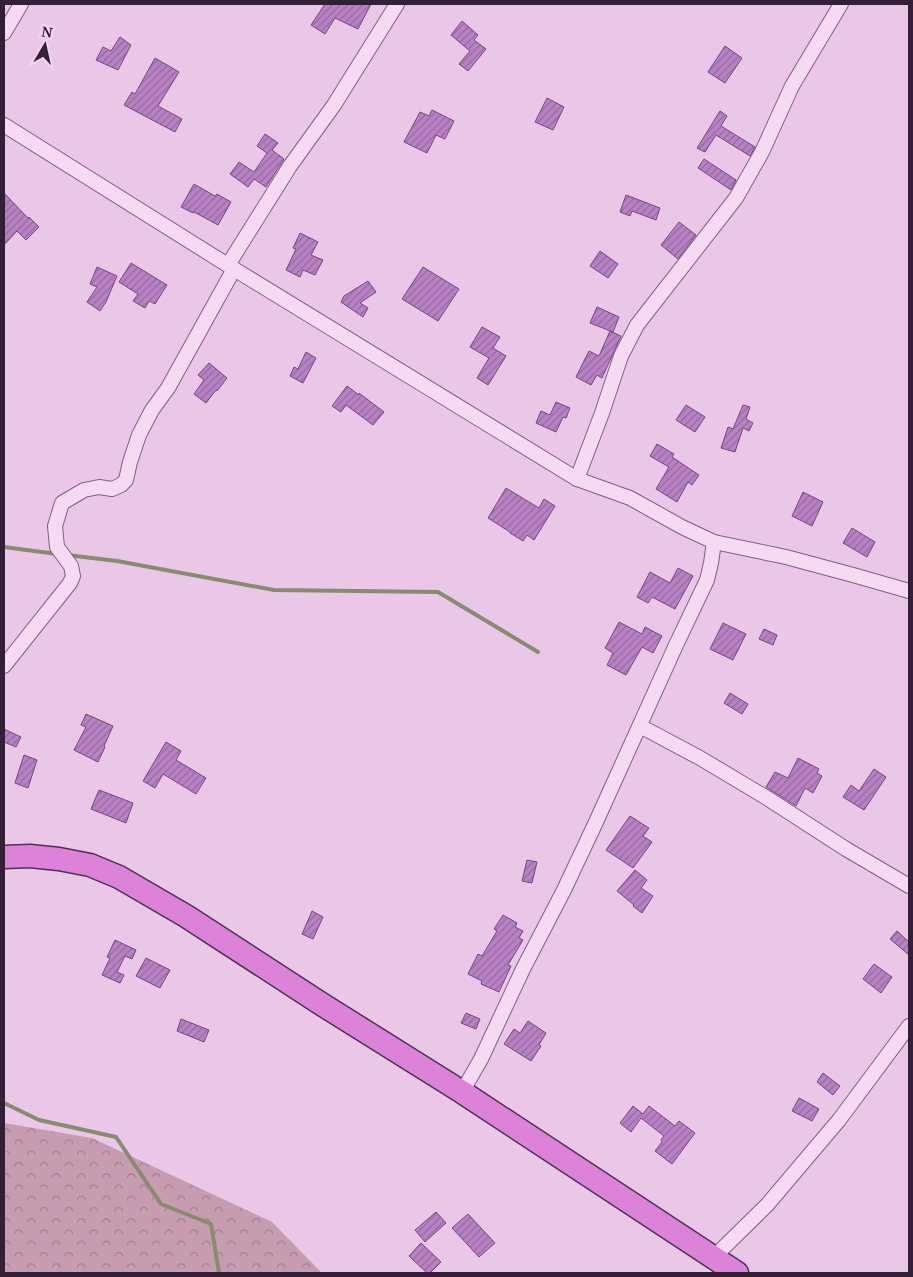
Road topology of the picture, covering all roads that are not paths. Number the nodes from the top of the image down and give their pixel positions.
1 (21, 4) edge
2 (397, 4) edge
3 (841, 4) edge
4 (4, 33) edge
5 (4, 125) edge
6 (231, 267) junction
7 (577, 479) junction
8 (714, 542) junction
9 (909, 591) edge
10 (4, 666) edge
11 (640, 726) junction
12 (4, 857) edge
13 (909, 886) edge
14 (909, 1026) edge
15 (462, 1092) junction
16 (714, 1257) junction
17 (737, 1273) edge

1 - 4 street
2 - 6 street
3 - 7 street
5 - 6 street
6 - 7 street
6 - 10 street
7 - 8 street
8 - 9 street
8 - 11 street
11 - 13 street
11 - 15 street
12 - 15 highway
14 - 16 street
15 - 16 highway
16 - 17 highway

